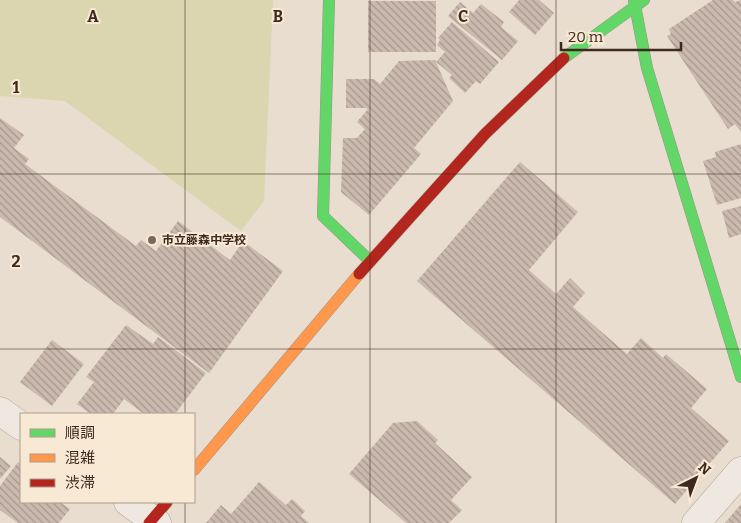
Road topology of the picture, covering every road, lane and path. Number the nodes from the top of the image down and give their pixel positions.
1 (329, 0) edge
2 (637, 2) edge
3 (370, 261) junction
4 (741, 377) edge
5 (0, 411) edge
6 (20, 425) edge
7 (195, 469) edge
8 (741, 471) edge
9 (130, 503) edge
10 (156, 517) edge
11 (696, 523) edge

1 - 3 street
2 - 3 street
2 - 4 street
3 - 7 street
5 - 6 street
8 - 11 street
9 - 10 street

